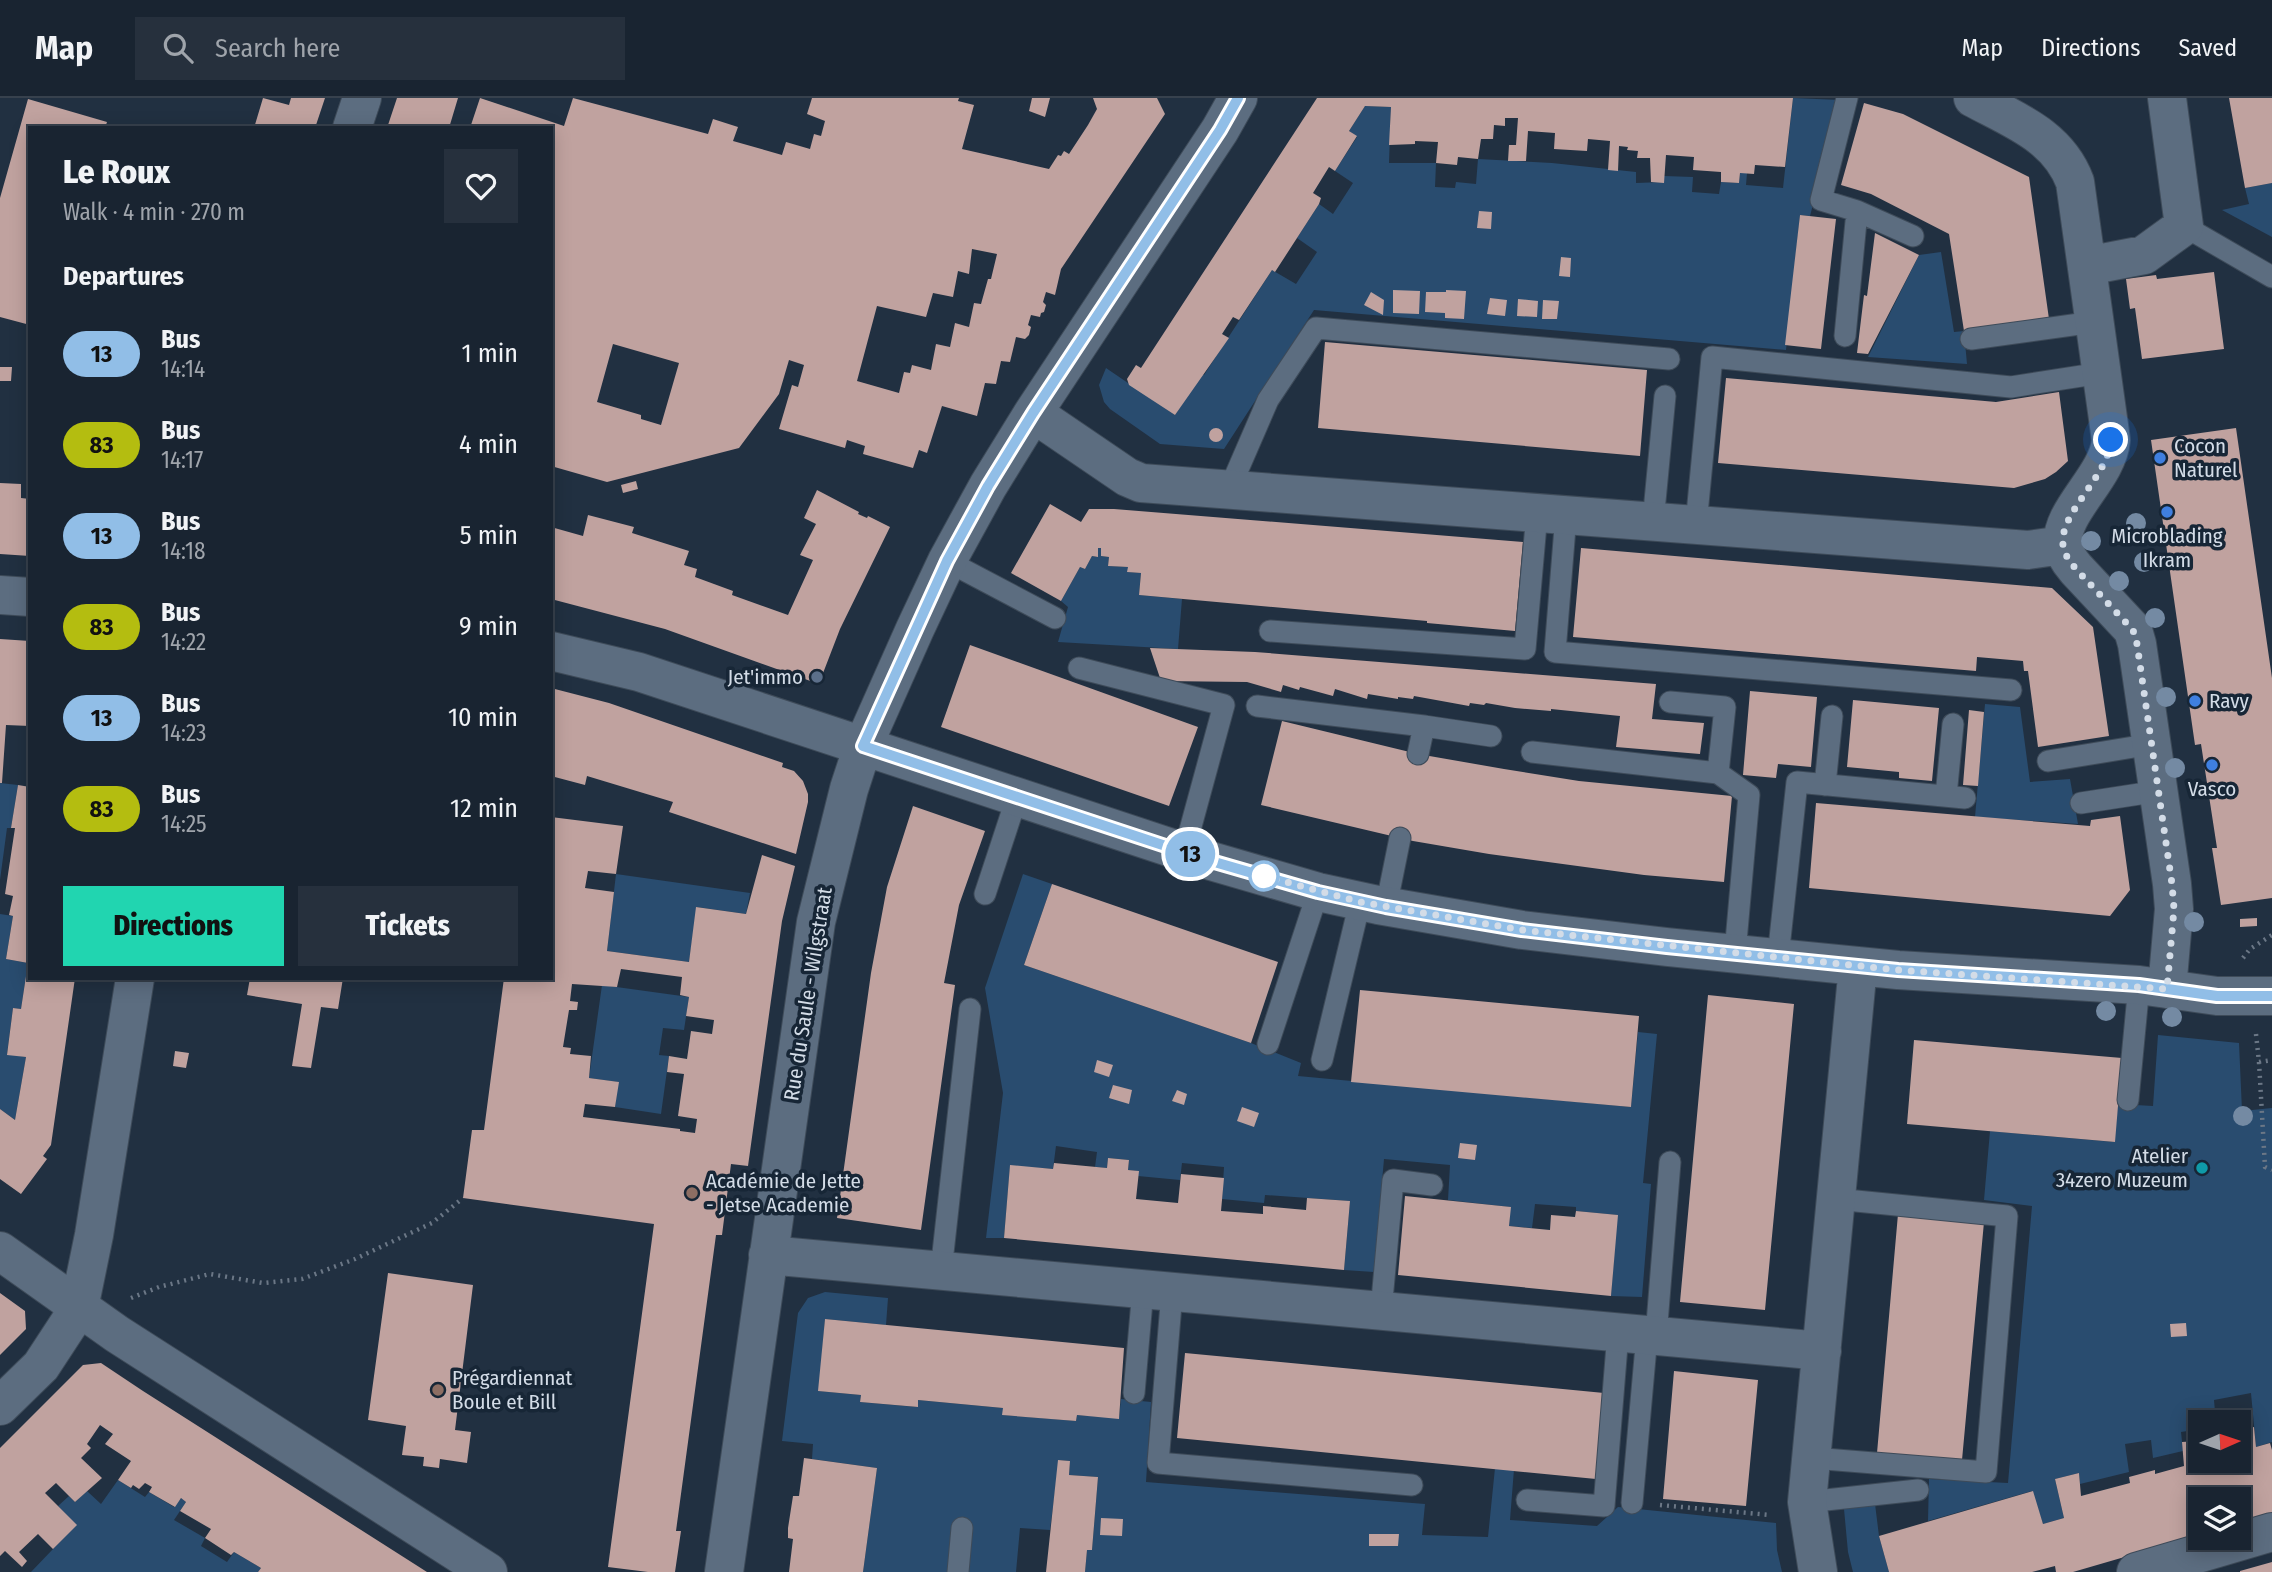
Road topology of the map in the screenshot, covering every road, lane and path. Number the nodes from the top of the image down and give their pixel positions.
1 (362, 98) edge
2 (1238, 98) edge
3 (1847, 98) edge
4 (1973, 98) edge
5 (2167, 98) edge
6 (353, 126) edge
7 (1857, 211) junction
8 (2176, 232) junction
9 (1913, 236) dead end
10 (2085, 252) junction
11 (2272, 277) edge
12 (2094, 322) junction
13 (1845, 336) dead end
14 (1971, 339) dead end
15 (1669, 359) dead end
16 (2102, 373) junction
17 (1665, 396) dead end
18 (1033, 413) junction
19 (1229, 490) junction
20 (1551, 514) junction
21 (1653, 522) junction
22 (1696, 525) junction
23 (2063, 545) junction
24 (947, 561) junction
25 (0, 596) edge
26 (28, 597) edge
27 (1055, 618) dead end
28 (1270, 631) dead end
29 (553, 651) edge
30 (1079, 668) dead end
31 (2011, 690) dead end
32 (1670, 702) dead end
33 (1257, 706) dead end
34 (1832, 716) dead end
35 (1953, 724) dead end
36 (1424, 726) junction
37 (1491, 736) dead end
38 (2152, 744) junction
39 (863, 746) junction
40 (1532, 752) dead end
41 (1418, 754) dead end
42 (2048, 761) dead end
43 (1717, 773) junction
44 (1825, 785) junction
45 (2159, 791) junction
46 (1017, 797) junction
47 (2081, 803) dead end
48 (1400, 838) dead end
49 (1184, 852) junction
50 (1318, 892) junction
51 (985, 894) dead end
52 (1373, 904) junction
53 (2272, 935) edge
54 (1735, 953) junction
55 (1778, 957) junction
56 (2241, 962) dead end
57 (1858, 966) junction
58 (135, 980) edge
59 (2153, 987) junction
60 (2272, 996) edge
61 (970, 1009) dead end
62 (2256, 1032) dead end
63 (1268, 1044) dead end
64 (1322, 1060) dead end
65 (2272, 1060) edge
66 (2259, 1062) junction
67 (2128, 1100) dead end
68 (1670, 1162) dead end
69 (2272, 1170) edge
70 (1432, 1185) dead end
71 (463, 1198) dead end
72 (1836, 1199) junction
73 (0, 1251) edge
74 (768, 1255) junction
75 (941, 1271) junction
76 (1157, 1290) junction
77 (1381, 1311) junction
78 (86, 1313) junction
79 (1640, 1334) junction
80 (1822, 1351) junction
81 (1134, 1394) dead end
82 (0, 1406) edge
83 (1812, 1458) junction
84 (1412, 1485) dead end
85 (1919, 1490) dead end
86 (1527, 1500) dead end
87 (1632, 1503) joint
88 (1808, 1510) junction
89 (962, 1528) dead end
90 (2272, 1532) edge
91 (488, 1572) edge
92 (724, 1572) edge
93 (958, 1572) edge
94 (1818, 1572) edge
95 (2136, 1572) edge

1 - 6 street
2 - 18 street, Rue du Saule - Wilgstraat
3 - 7 lane
4 - 10 street
5 - 8 street
7 - 9 lane
7 - 13 lane
8 - 10 street
8 - 11 lane
10 - 12 street
12 - 14 lane
12 - 16 street
15 - 19 lane
16 - 22 lane
16 - 23 street
17 - 21 lane
18 - 19 street
18 - 24 street, Rue du Saule - Wilgstraat
19 - 20 street
20 - 21 street
20 - 28 lane
20 - 31 lane
21 - 22 street
22 - 23 street
23 - 38 street
24 - 27 lane
24 - 39 street, Rue du Saule - Wilgstraat
25 - 26 street
29 - 39 street
30 - 49 lane
32 - 43 lane
33 - 36 lane
34 - 44 lane
35 - 44 lane
36 - 37 lane
36 - 41 lane
38 - 42 lane
38 - 45 street
39 - 46 street
39 - 74 street, Rue du Saule - Wilgstraat
40 - 43 lane
43 - 54 lane
44 - 55 lane
45 - 47 lane
45 - 59 street
46 - 49 street
46 - 51 lane
48 - 52 lane
49 - 50 street
50 - 52 street
50 - 63 lane
52 - 54 street
52 - 64 lane
53 - 56 path
54 - 55 street
55 - 57 street
57 - 59 street
57 - 72 street
58 - 78 street
59 - 60 street
59 - 67 lane
61 - 75 lane
62 - 66 path
65 - 66 path
66 - 69 path
68 - 79 lane
70 - 77 lane
71 - 78 path
72 - 80 street
72 - 83 lane
73 - 78 street
74 - 75 street
74 - 92 street, Rue du Saule - Wilgstraat
75 - 76 street
76 - 77 street
76 - 81 lane
76 - 84 lane
77 - 79 street
78 - 82 street
78 - 91 street
79 - 80 street
79 - 86 lane
79 - 87 lane
80 - 83 street
83 - 88 street
85 - 88 lane
87 - 88 path
88 - 94 street
89 - 93 lane
90 - 95 street

